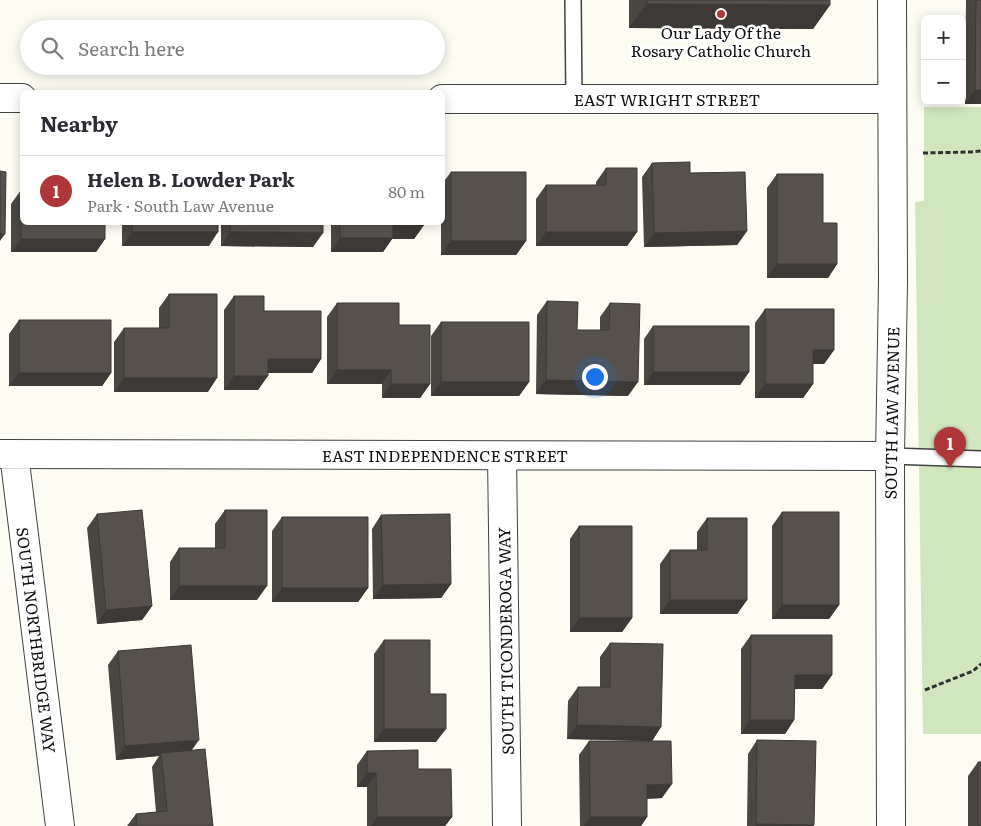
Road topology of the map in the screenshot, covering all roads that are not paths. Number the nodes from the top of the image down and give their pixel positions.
1 (573, 0) edge
2 (892, 0) edge
3 (0, 98) edge
4 (20, 98) edge
5 (445, 99) edge
6 (574, 99) junction
7 (892, 100) junction
8 (7, 454) edge
9 (502, 456) junction
10 (890, 456) junction
11 (981, 459) edge
12 (60, 826) edge
13 (507, 826) edge
14 (891, 826) edge

1 - 6 lane
2 - 7 street, SOUTH LAW AVENUE
3 - 4 street
5 - 6 street, EAST WRIGHT STREET
6 - 7 street, EAST WRIGHT STREET
7 - 10 street, SOUTH LAW AVENUE
8 - 9 street, EAST INDEPENDENCE STREET
8 - 12 street, SOUTH NORTHBRIDGE WAY
9 - 10 street, EAST INDEPENDENCE STREET
9 - 13 street, SOUTH TICONDEROGA WAY
10 - 11 lane
10 - 14 street, SOUTH LAW AVENUE

